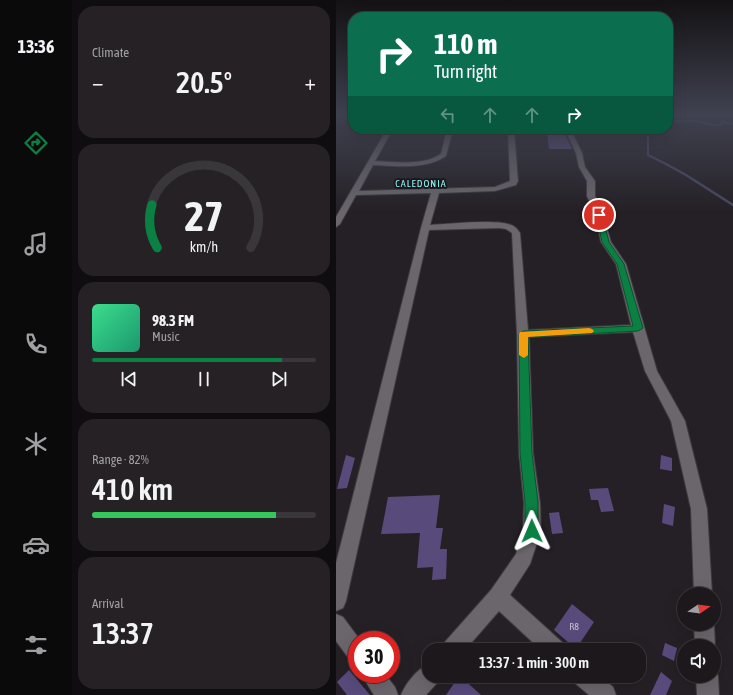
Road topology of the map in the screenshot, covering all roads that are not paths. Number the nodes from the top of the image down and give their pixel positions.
1 (379, 147) edge
2 (446, 147) edge
3 (512, 147) edge
4 (576, 147) edge
5 (370, 163) junction
6 (436, 190) junction
7 (353, 193) junction
8 (336, 224) edge
9 (425, 228) junction
10 (638, 328) junction
11 (523, 334) junction
12 (703, 587) edge
13 (498, 597) junction
14 (336, 601) edge
15 (336, 624) edge
16 (348, 641) edge
17 (457, 643) edge
18 (548, 643) edge
19 (378, 683) edge
20 (422, 683) edge
21 (592, 683) edge
22 (707, 683) edge
23 (387, 695) edge
24 (412, 695) edge
25 (605, 695) edge
26 (708, 695) edge

1 - 5 street
2 - 5 street
3 - 6 street
4 - 10 street
5 - 7 street
6 - 7 street
6 - 9 street
7 - 8 street
9 - 11 street
9 - 14 street
10 - 11 street
10 - 12 street
11 - 13 street
13 - 17 street
13 - 18 street
15 - 16 street
19 - 23 street
20 - 24 street
21 - 25 street
22 - 26 street

